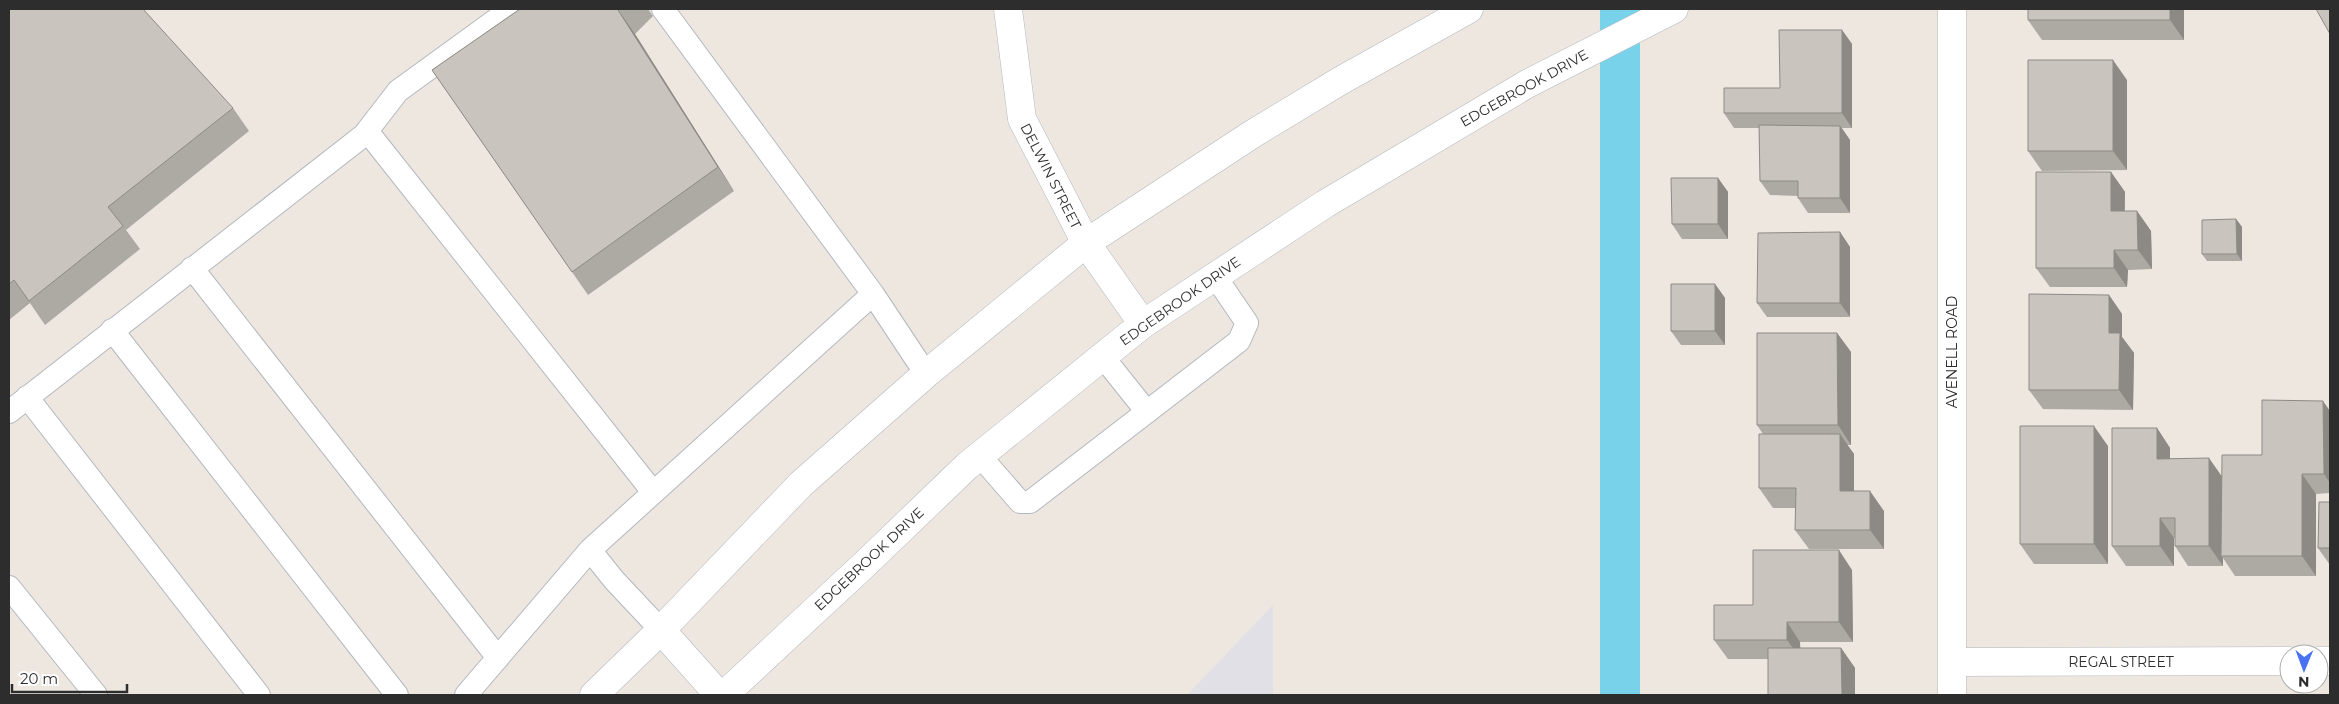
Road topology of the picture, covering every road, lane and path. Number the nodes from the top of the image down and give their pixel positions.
1 (511, 9) edge
2 (663, 9) edge
3 (1008, 9) edge
4 (1469, 9) edge
5 (1674, 9) edge
6 (1952, 9) edge
7 (367, 131) junction
8 (1086, 243) junction
9 (192, 268) junction
10 (1216, 276) junction
11 (873, 294) junction
12 (1143, 324) junction
13 (112, 330) junction
14 (1103, 357) junction
15 (926, 374) junction
16 (27, 397) junction
17 (9, 412) edge
18 (1147, 412) junction
19 (980, 456) junction
20 (653, 492) junction
21 (590, 550) junction
22 (9, 587) edge
23 (661, 630) junction
24 (498, 658) junction
25 (2279, 661) edge
26 (1952, 662) junction
27 (96, 695) edge
28 (260, 695) edge
29 (274, 695) edge
30 (397, 695) edge
31 (466, 695) edge
32 (594, 695) edge
33 (720, 695) edge
34 (724, 695) edge
35 (1952, 695) edge

1 - 7 lane
2 - 11 lane
3 - 8 main road, DELWIN STREET
4 - 8 main road
5 - 10 main road, EDGEBROOK DRIVE
6 - 26 main road, AVENELL ROAD
7 - 9 lane
7 - 20 lane
8 - 12 main road, DELWIN STREET
8 - 15 main road
9 - 13 lane
9 - 24 lane
10 - 12 main road, EDGEBROOK DRIVE
10 - 18 lane
11 - 15 lane
11 - 20 lane
12 - 14 main road, EDGEBROOK DRIVE
13 - 16 lane
13 - 30 lane
14 - 18 lane
14 - 19 main road, EDGEBROOK DRIVE
15 - 23 main road
16 - 17 lane
16 - 28 lane
18 - 19 lane
19 - 34 main road, EDGEBROOK DRIVE
20 - 21 lane
21 - 23 lane
21 - 24 lane
22 - 27 lane
23 - 32 main road
23 - 33 main road
24 - 31 lane
25 - 26 main road, REGAL STREET
26 - 35 main road, AVENELL ROAD
28 - 29 lane

